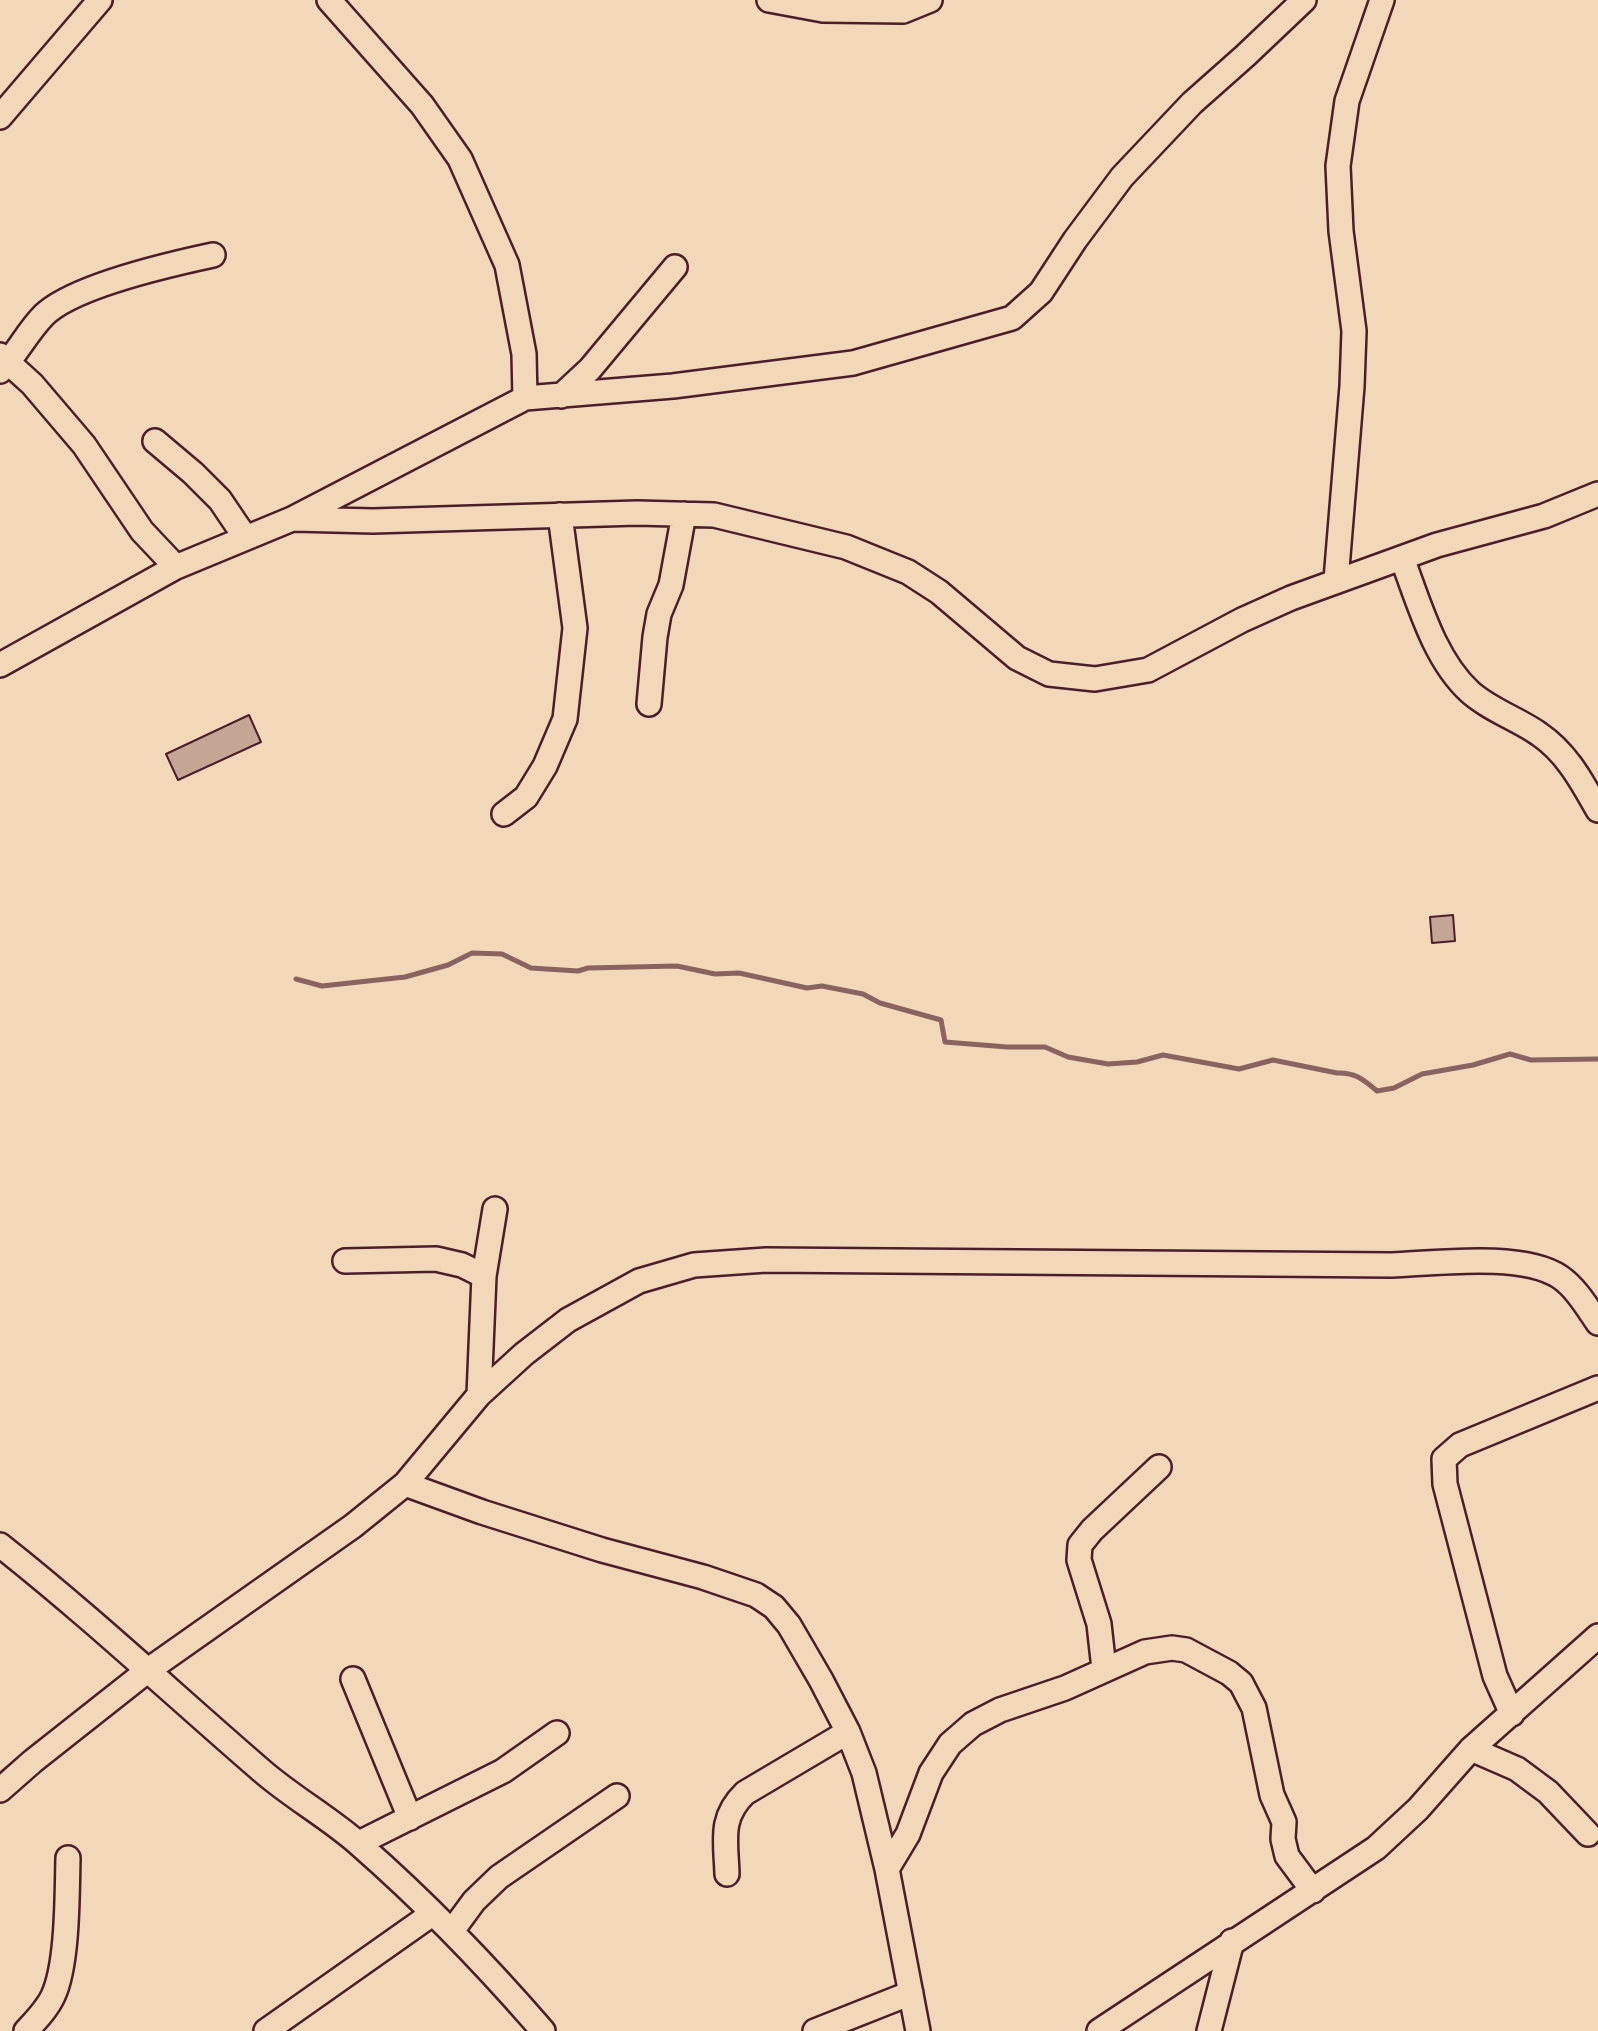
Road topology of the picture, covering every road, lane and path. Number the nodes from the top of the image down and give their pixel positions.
1 (100, 0) edge
2 (118, 0) edge
3 (329, 0) edge
4 (769, 0) edge
5 (930, 0) edge
6 (1304, 0) edge
7 (1382, 0) edge
8 (81, 23) junction
9 (0, 117) edge
10 (213, 255) dead end
11 (675, 267) dead end
12 (3, 363) edge
13 (561, 396) junction
14 (525, 398) junction
15 (155, 441) dead end
16 (1598, 494) edge
17 (684, 514) junction
18 (560, 515) junction
19 (292, 519) junction
20 (245, 537) junction
21 (1402, 558) junction
22 (176, 567) junction
23 (1336, 580) junction
24 (0, 665) edge
25 (649, 704) dead end
26 (1598, 810) edge
27 (504, 814) dead end
28 (495, 1209) dead end
29 (345, 1261) dead end
30 (484, 1276) junction
31 (1598, 1323) edge
32 (1598, 1388) edge
33 (479, 1395) junction
34 (1160, 1467) dead end
35 (405, 1484) junction
36 (0, 1545) edge
37 (1598, 1636) edge
38 (1104, 1669) junction
39 (146, 1671) junction
40 (353, 1679) dead end
41 (1511, 1714) junction
42 (848, 1732) junction
43 (557, 1733) dead end
44 (1472, 1749) junction
45 (0, 1790) edge
46 (617, 1796) dead end
47 (410, 1818) junction
48 (1588, 1833) dead end
49 (359, 1843) junction
50 (68, 1858) dead end
51 (887, 1869) junction
52 (727, 1874) dead end
53 (1313, 1891) junction
54 (432, 1914) junction
55 (452, 1931) junction
56 (1232, 1941) junction
57 (911, 1993) junction
58 (26, 2031) edge
59 (266, 2031) edge
60 (543, 2031) edge
61 (816, 2031) edge
62 (918, 2031) edge
63 (1099, 2031) edge
64 (1209, 2031) edge

1 - 8 street
2 - 8 street
3 - 14 street
4 - 5 street
6 - 13 street
7 - 23 street
8 - 9 street
10 - 12 street
11 - 13 street
12 - 22 street
13 - 14 street
14 - 19 street
15 - 20 street
16 - 21 street
17 - 18 street
17 - 23 street
17 - 25 street
18 - 19 street
18 - 27 street
19 - 20 street
20 - 22 street
21 - 23 street
21 - 26 street
22 - 24 street
28 - 30 street
29 - 30 street
30 - 33 street
31 - 33 street
32 - 41 street
33 - 35 street
34 - 38 street
35 - 39 street
35 - 42 street
36 - 39 street
37 - 41 street
38 - 51 street
38 - 53 street
39 - 45 street
39 - 49 street
40 - 47 street
41 - 44 street
42 - 51 street
42 - 52 street
43 - 47 street
44 - 48 street
44 - 53 street
46 - 55 street
47 - 49 street
49 - 54 street
50 - 58 street
51 - 57 street
53 - 56 street
54 - 55 street
54 - 59 street
55 - 60 street
56 - 63 street
56 - 64 street
57 - 61 street
57 - 62 street

